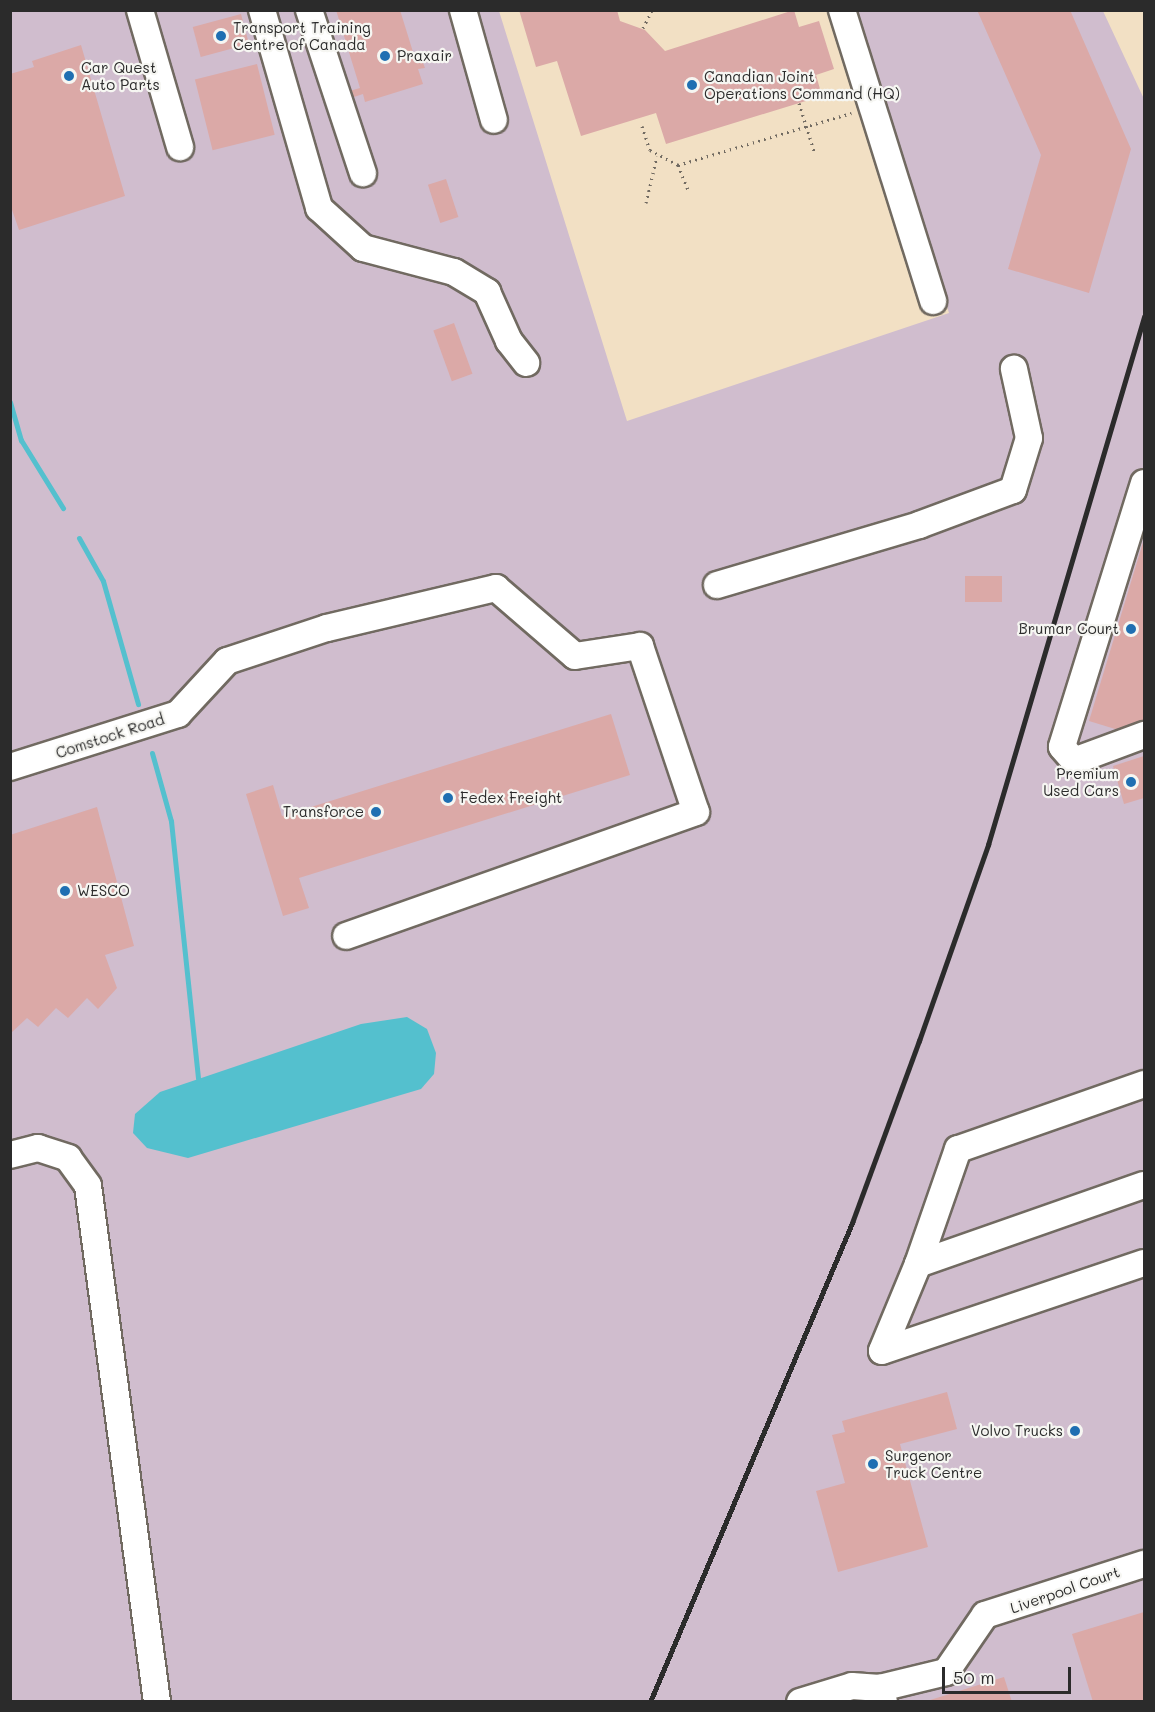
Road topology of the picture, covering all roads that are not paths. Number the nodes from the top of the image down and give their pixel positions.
1 (140, 10) edge
2 (262, 10) edge
3 (309, 10) edge
4 (464, 10) edge
5 (842, 10) edge
6 (495, 120) dead end
7 (180, 147) dead end
8 (363, 173) dead end
9 (933, 301) dead end
10 (526, 363) dead end
11 (1014, 369) dead end
12 (1144, 483) edge
13 (717, 585) dead end
14 (1144, 735) edge
15 (10, 767) edge
16 (346, 936) dead end
17 (1144, 1084) edge
18 (10, 1155) edge
19 (1144, 1185) edge
20 (1144, 1263) edge
21 (918, 1264) junction
22 (1144, 1564) edge
23 (882, 1695) edge
24 (157, 1701) edge
25 (800, 1701) edge

1 - 7 street
2 - 10 street
3 - 8 street
4 - 6 street
5 - 9 street
11 - 13 street
12 - 14 street
15 - 16 street, Comstock Road
17 - 21 street
18 - 24 street
19 - 21 street
20 - 21 street
22 - 23 street, Liverpool Court
23 - 25 street

